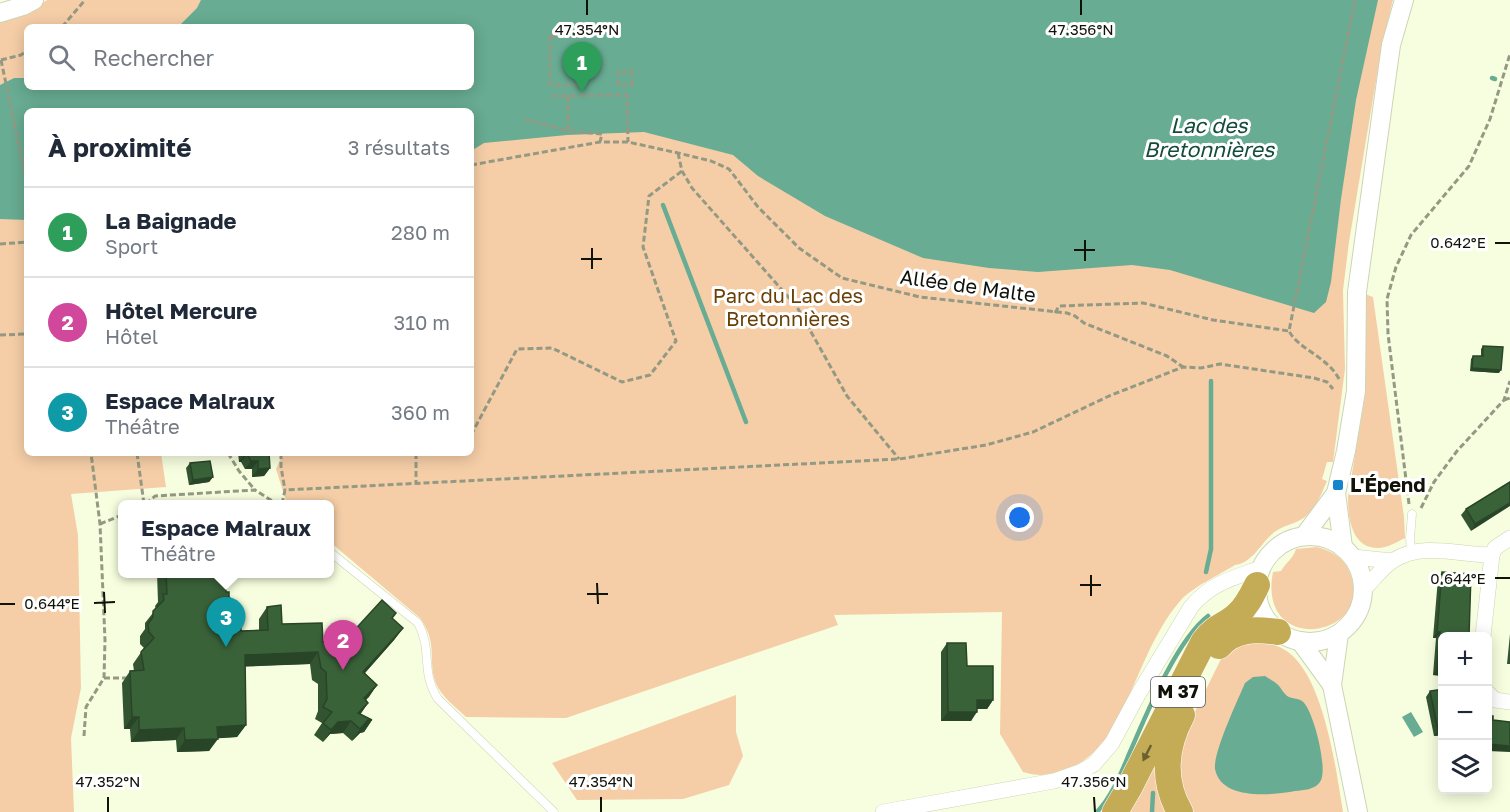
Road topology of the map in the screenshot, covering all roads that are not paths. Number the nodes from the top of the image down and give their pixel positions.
1 (34, 0) edge
2 (1404, 0) edge
3 (0, 13) edge
4 (1336, 493) junction
5 (1412, 514) road end
6 (1304, 536) junction
7 (1510, 538) edge
8 (1411, 551) junction
9 (1348, 552) junction
10 (334, 555) edge
11 (1492, 555) junction
12 (1392, 561) junction
13 (1259, 576) junction
14 (1364, 590) junction
15 (1483, 632) edge
16 (1339, 634) junction
17 (1289, 637) junction
18 (1332, 685) junction
19 (1492, 697) edge
20 (1510, 702) edge
21 (554, 812) edge
22 (883, 812) edge
23 (1115, 812) edge
24 (1180, 812) edge
25 (1358, 812) edge

1 - 3 street
2 - 4 street
4 - 6 street
4 - 9 street
5 - 8 lane
6 - 9 street
6 - 13 street
7 - 11 street
8 - 11 street
8 - 12 street
9 - 12 street
9 - 14 street
10 - 21 lane
11 - 15 street
12 - 14 street
13 - 17 street
13 - 22 street
13 -> 23 highway, M 37
14 - 16 street
16 - 17 street
16 - 18 street
17 - 18 street
17 - 24 highway, M 37
18 - 25 street
19 - 20 street

